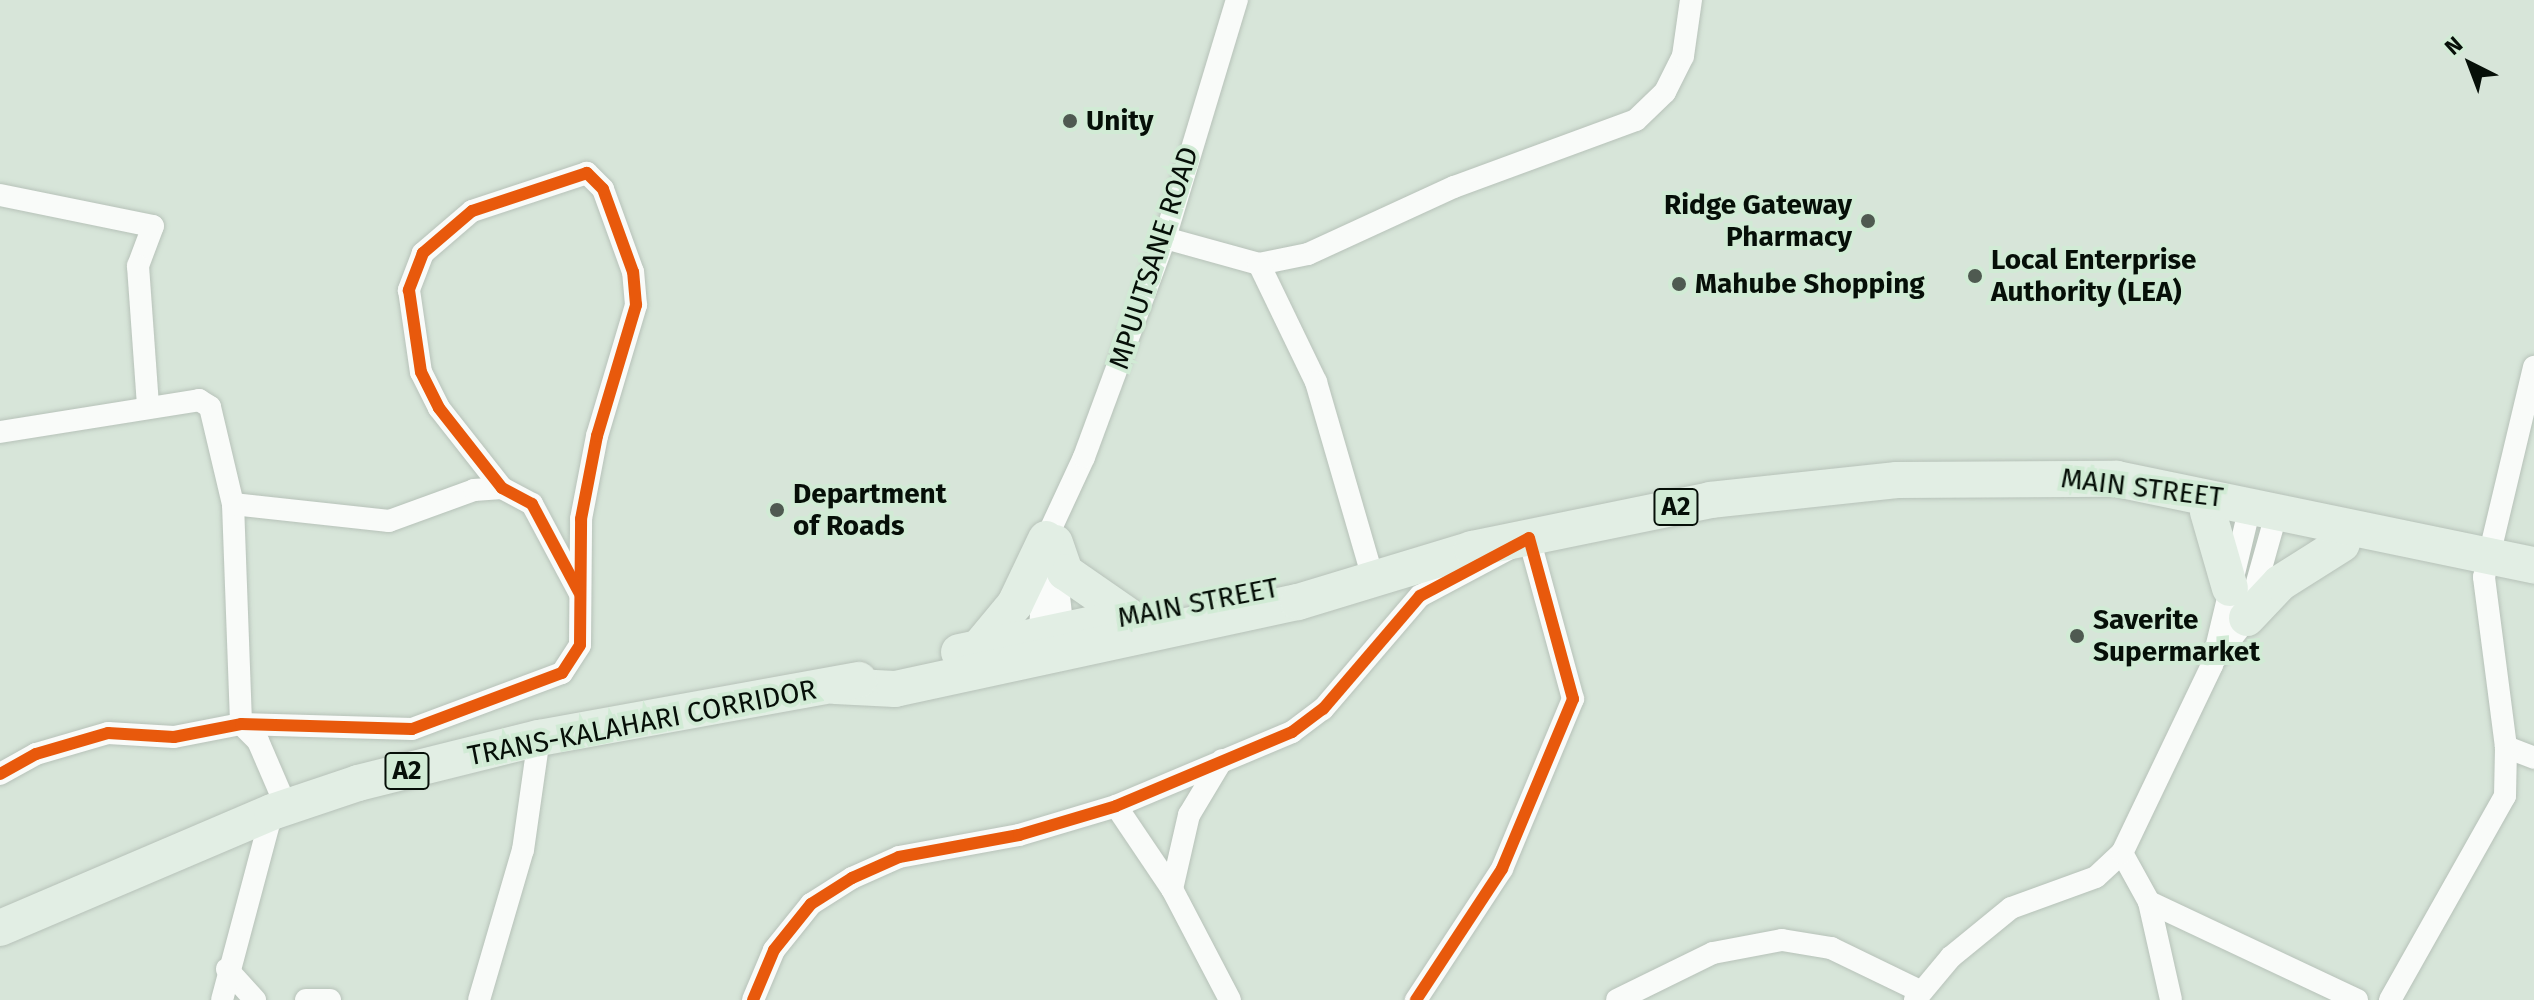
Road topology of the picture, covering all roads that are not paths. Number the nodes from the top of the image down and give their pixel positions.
1 (1237, 0) edge
2 (1691, 0) edge
3 (0, 195) edge
4 (1165, 238) junction
5 (1259, 264) junction
6 (2534, 367) edge
7 (148, 406) junction
8 (0, 432) edge
9 (2035, 478) junction
10 (502, 488) junction
11 (233, 504) junction
12 (2208, 512) junction
13 (2261, 516) junction
14 (1053, 531) junction
15 (1529, 538) junction
16 (2342, 544) junction
17 (2534, 565) edge
18 (2486, 566) junction
19 (1373, 578) junction
20 (1336, 586) junction
21 (2534, 590) edge
22 (579, 592) junction
23 (2238, 603) junction
24 (1130, 617) junction
25 (1052, 642) junction
26 (981, 645) junction
27 (2212, 665) junction
28 (835, 686) junction
29 (241, 724) junction
30 (539, 738) junction
31 (2506, 747) junction
32 (2534, 758) edge
33 (1222, 760) junction
34 (0, 774) edge
35 (1116, 806) junction
36 (279, 809) junction
37 (2122, 853) junction
38 (1172, 889) junction
39 (2149, 902) junction
40 (0, 928) edge
41 (227, 969) junction
42 (1917, 995) edge
43 (222, 1000) edge
44 (255, 1000) edge
45 (306, 1000) edge
46 (330, 1000) edge
47 (479, 1000) edge
48 (753, 1000) edge
49 (1230, 1000) edge
50 (1416, 1000) edge
51 (1617, 1000) edge
52 (2171, 1000) edge
53 (2357, 1000) edge
54 (2390, 1000) edge

1 - 4 street, MPUUTSANE ROAD
2 - 5 street
3 - 7 street
4 - 5 street
4 - 14 street, MPUUTSANE ROAD
5 - 19 street
6 - 18 street
7 - 8 street
7 - 11 street
9 - 12 highway, MAIN STREET / A2
9 - 13 highway, MAIN STREET / A2
9 - 15 highway, MAIN STREET / A2
10 - 11 street
10 - 22 street
10 - 22 street
11 - 29 street
12 - 13 highway, MAIN STREET / A2
12 - 23 highway
13 - 16 highway, MAIN STREET / A2
13 - 18 highway, MAIN STREET / A2
13 - 23 street
13 - 23 street
14 - 24 highway
14 - 25 street
14 - 26 highway
15 - 19 highway, MAIN STREET / A2
15 - 33 street
15 - 50 street
16 - 18 highway, MAIN STREET / A2
16 - 23 highway
17 - 18 highway, MAIN STREET / A2
18 - 21 highway, MAIN STREET / A2
18 - 31 street
19 - 20 highway, MAIN STREET / A2
20 - 24 highway, MAIN STREET / A2
20 - 25 highway, MAIN STREET / A2
22 - 29 street
23 - 27 street
23 - 27 street
24 - 25 highway, MAIN STREET / A2
25 - 26 highway, TRANS-KALAHARI CORRIDOR / A2
25 - 28 highway, TRANS-KALAHARI CORRIDOR / A2
26 - 28 highway, TRANS-KALAHARI CORRIDOR / A2
27 - 37 street
28 - 30 highway, TRANS-KALAHARI CORRIDOR / A2
29 - 34 street
29 - 36 street
30 - 36 highway, TRANS-KALAHARI CORRIDOR / A2
30 - 47 street
31 - 32 street
31 - 54 street
33 - 35 street
33 - 38 street
35 - 38 street
35 - 48 street
36 - 40 highway, TRANS-KALAHARI CORRIDOR / A2
36 - 41 street
37 - 39 street
37 - 42 street
38 - 49 street
39 - 52 street
39 - 53 street
41 - 43 street
41 - 44 street
42 - 51 street
45 - 46 street

